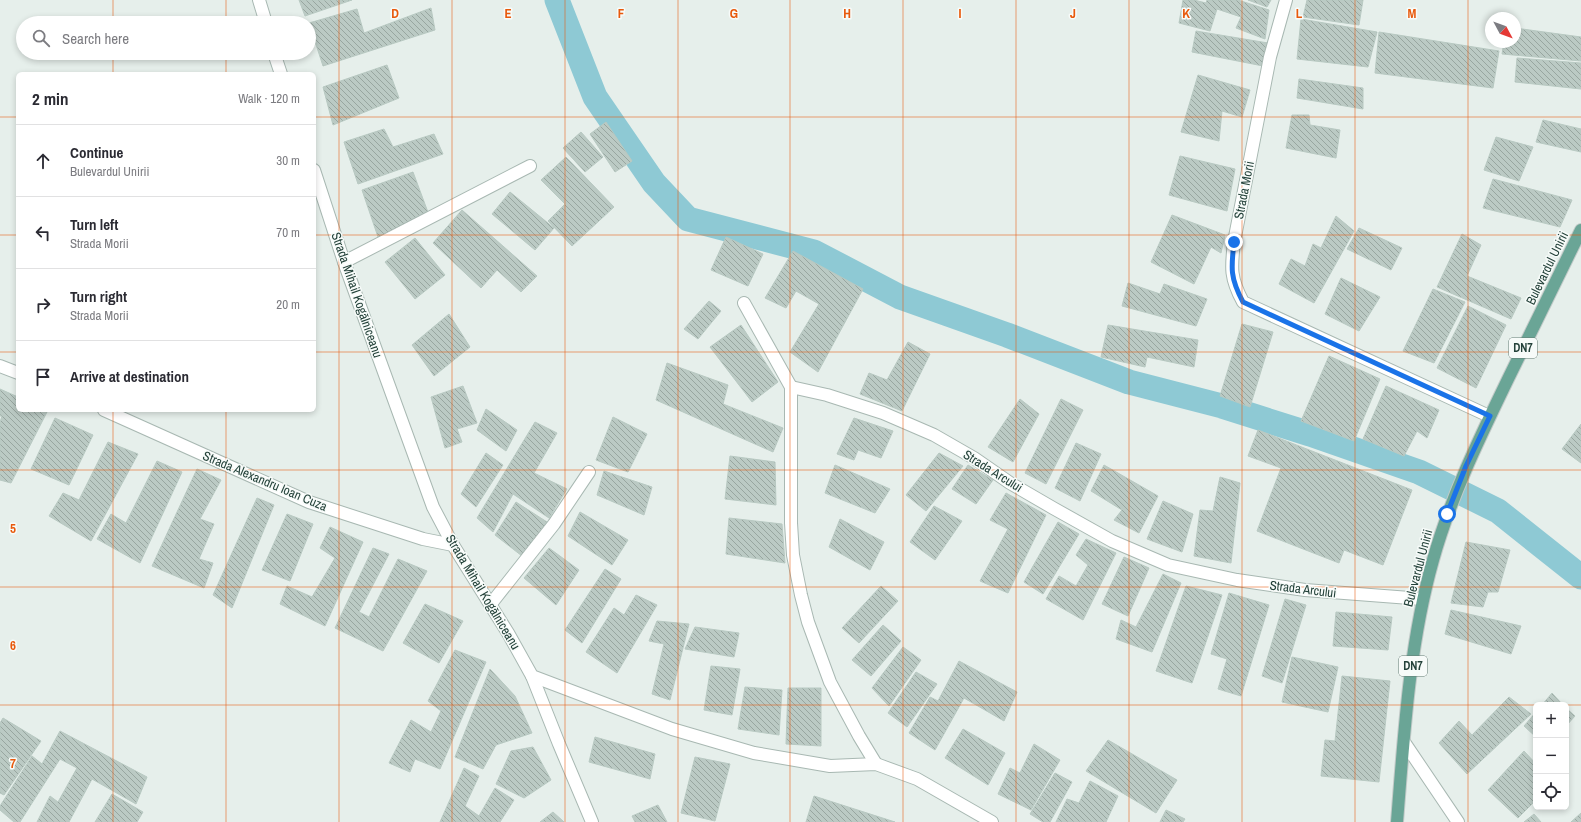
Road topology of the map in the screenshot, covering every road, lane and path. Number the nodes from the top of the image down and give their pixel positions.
1 (260, 0) edge
2 (1286, 0) edge
3 (264, 16) edge
4 (276, 60) edge
5 (280, 72) edge
6 (530, 166) dead end
7 (316, 176) edge
8 (1581, 230) edge
9 (344, 262) junction
10 (744, 303) dead end
11 (0, 366) edge
12 (16, 372) edge
13 (791, 387) junction
14 (108, 412) edge
15 (1490, 416) junction
16 (589, 472) dead end
17 (453, 545) junction
18 (1423, 599) junction
19 (490, 605) junction
20 (532, 676) junction
21 (1404, 742) junction
22 (876, 764) junction
23 (592, 822) edge
24 (992, 822) edge
25 (1397, 822) edge
26 (1458, 822) edge

1 - 3 street
2 - 15 street, Strada Morii
4 - 5 street
6 - 9 street
7 - 9 street, Strada Mihail Kogălniceanu
8 - 15 main road, Bulevardul Unirii / DN7
9 - 17 street, Strada Mihail Kogălniceanu
10 - 13 street
11 - 12 street
13 - 18 street, Strada Arcului
13 - 22 street
14 - 17 street, Strada Alexandru Ioan Cuza
15 - 18 main road, Bulevardul Unirii / DN7
16 - 19 street
17 - 19 street, Strada Mihail Kogălniceanu
18 - 21 main road, Bulevardul Unirii / DN7
19 - 20 street, Strada Mihail Kogălniceanu
20 - 22 street
20 - 23 street
21 - 25 main road, Bulevardul Unirii / DN7
21 - 26 street
22 - 24 street

